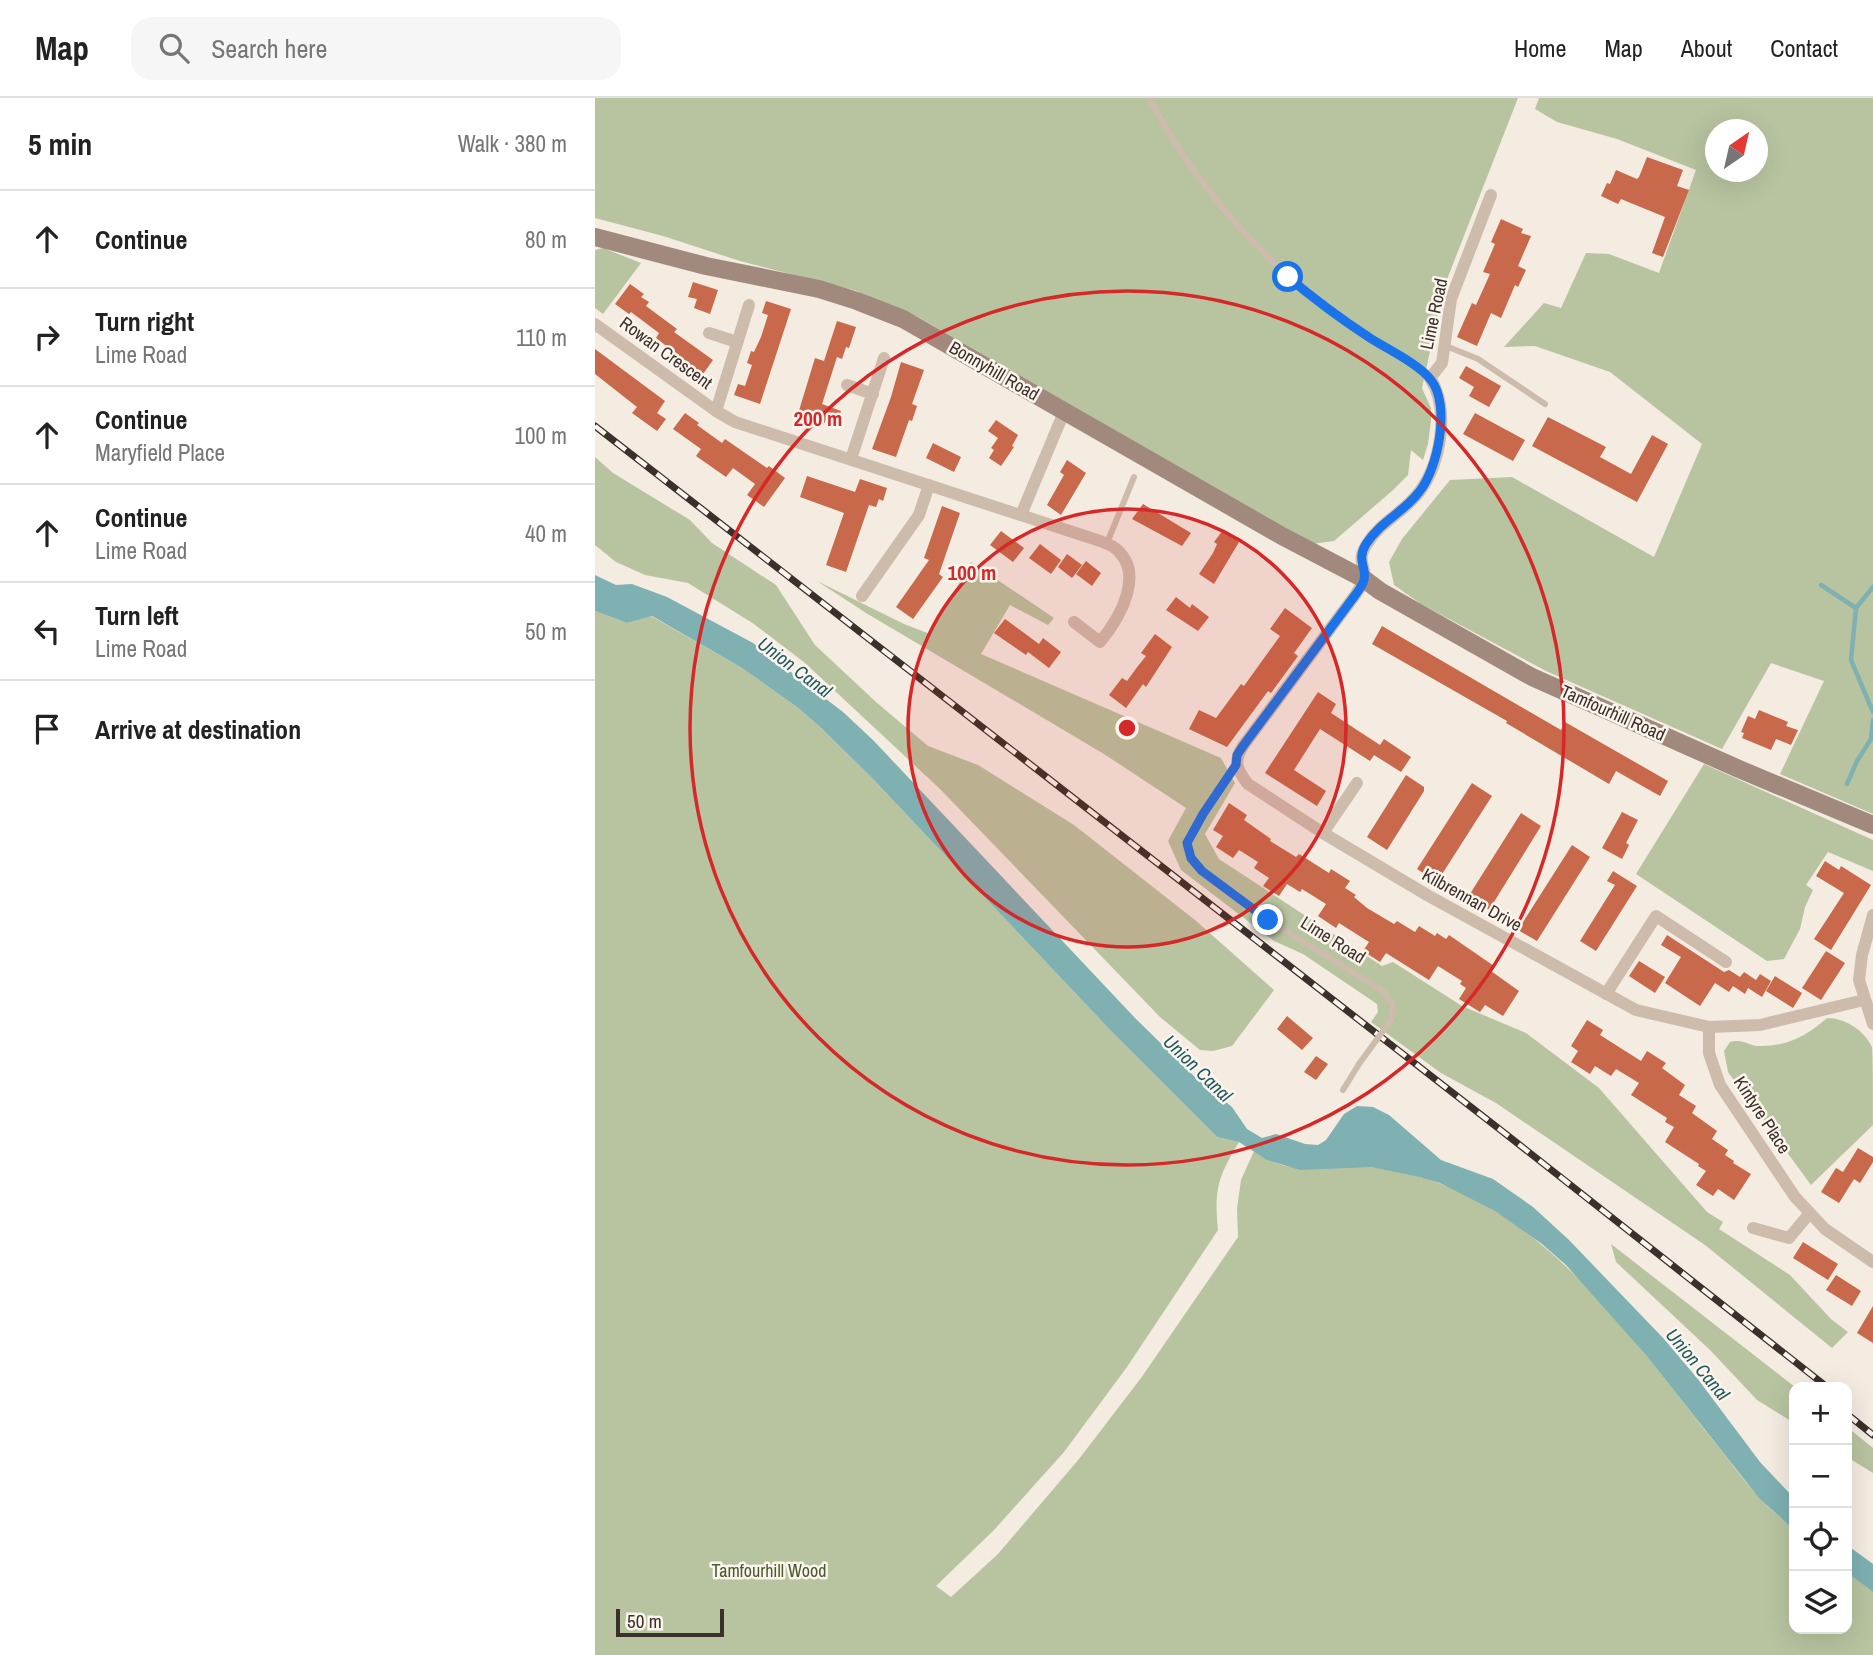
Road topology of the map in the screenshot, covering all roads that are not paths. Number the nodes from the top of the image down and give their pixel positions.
1 (1149, 98) edge
2 (1491, 195) dead end
3 (595, 237) edge
4 (748, 305) dead end
5 (595, 324) edge
6 (709, 334) dead end
7 (737, 342) junction
8 (1446, 346) junction
9 (884, 358) dead end
10 (1430, 378) junction
11 (847, 385) dead end
12 (873, 394) junction
13 (1545, 404) dead end
14 (716, 411) junction
15 (1064, 412) junction
16 (851, 459) junction
17 (1134, 477) dead end
18 (929, 485) junction
19 (1021, 515) junction
20 (1106, 544) junction
21 (1364, 579) junction
22 (863, 596) dead end
23 (1074, 622) dead end
24 (1236, 765) junction
25 (1357, 783) dead end
26 (1873, 825) edge
27 (1323, 833) junction
28 (1873, 915) edge
29 (1726, 962) dead end
30 (1606, 994) junction
31 (1864, 1000) junction
32 (1873, 1024) edge
33 (1709, 1027) junction
34 (1343, 1090) dead end
35 (1809, 1214) junction
36 (1753, 1228) dead end
37 (1873, 1262) edge

1 - 10 lane
2 - 8 street, Lime Road
3 - 15 main road, Bonnyhill Road
4 - 7 street, Rowan Crescent
5 - 14 street, Rowan Crescent
6 - 7 street
7 - 14 street, Rowan Crescent
8 - 10 street, Lime Road
8 - 13 lane
9 - 12 street
10 - 21 street
11 - 12 street
12 - 16 street
14 - 16 street, Rowan Crescent
15 - 19 street
15 - 21 main road, Bonnyhill Road
16 - 18 street, Rowan Crescent
17 - 20 lane
18 - 19 street, Rowan Crescent
18 - 22 street
19 - 20 street, Rowan Crescent
20 - 23 street, Rowan Crescent
21 - 24 street
21 - 26 main road, Tamfourhill Road
24 - 27 street, Kilbrennan Drive
24 - 34 lane, Lime Road, bridge
25 - 27 street
27 - 30 street, Kilbrennan Drive
28 - 31 street
29 - 30 street
30 - 33 street, Kilbrennan Drive
31 - 32 street
31 - 33 street, Kilbrennan Drive
33 - 35 street, Kintyre Place
35 - 36 street
35 - 37 street, Kintyre Place

